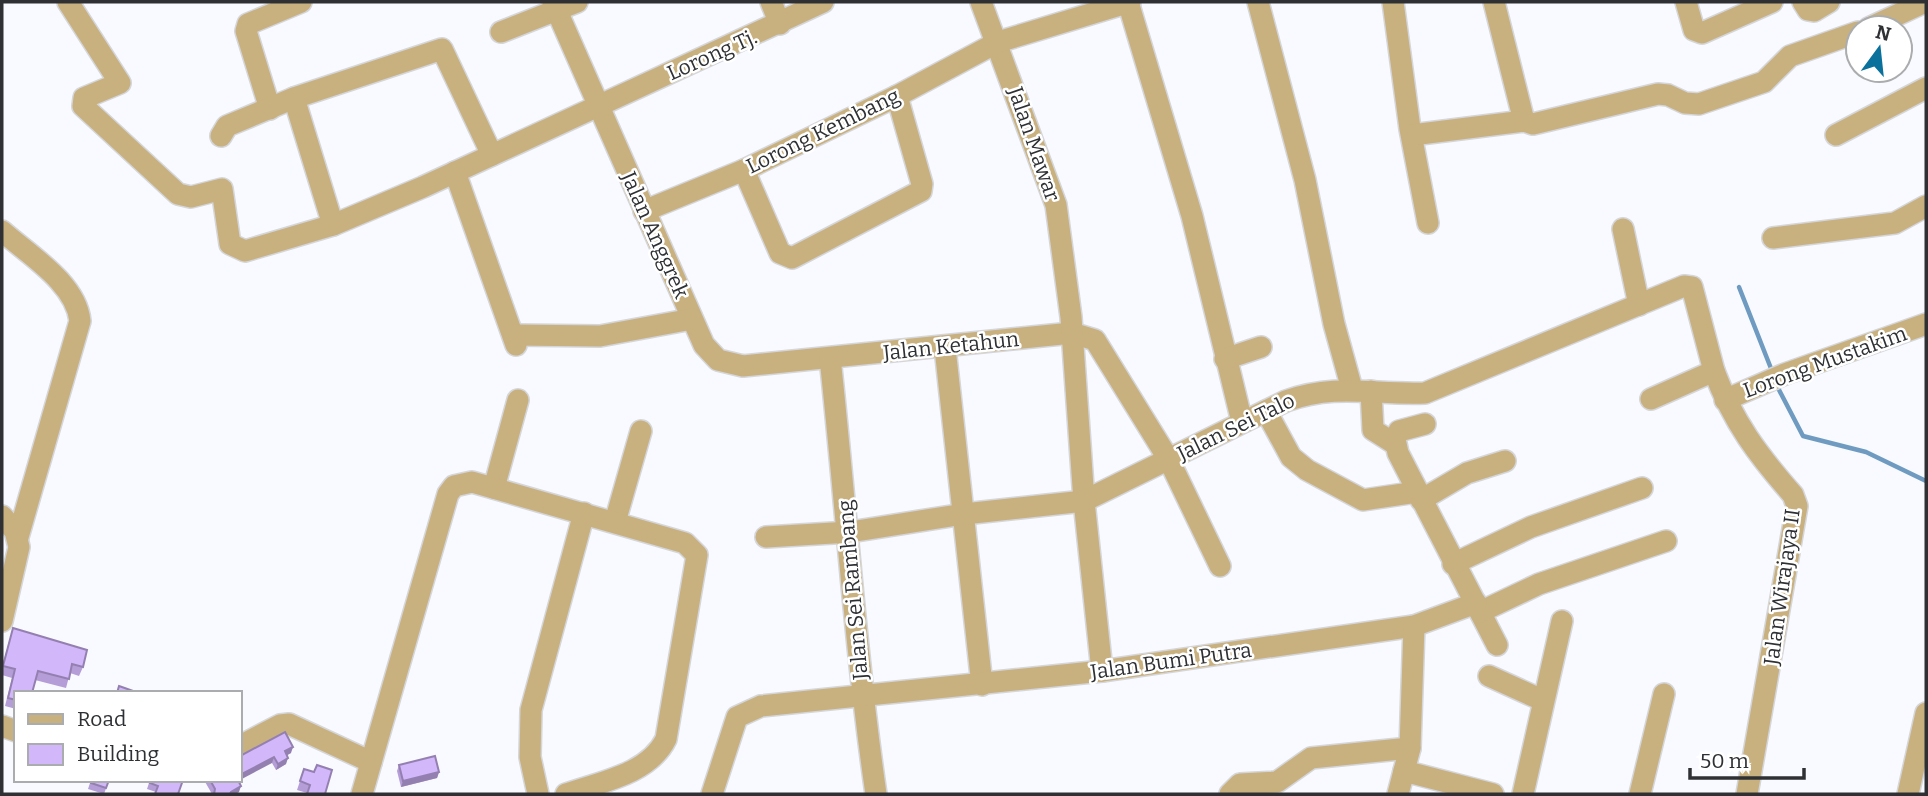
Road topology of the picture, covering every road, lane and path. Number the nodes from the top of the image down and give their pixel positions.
1 (68, 2) edge
2 (301, 2) edge
3 (577, 2) edge
4 (771, 2) edge
5 (823, 2) edge
6 (981, 2) edge
7 (1129, 2) edge
8 (1258, 2) edge
9 (1393, 2) edge
10 (1494, 2) edge
11 (1686, 2) edge
12 (1772, 2) edge
13 (1803, 2) edge
14 (1829, 2) edge
15 (1925, 2) edge
16 (555, 7) edge
17 (1899, 14) edge
18 (780, 24) junction
19 (501, 32) dead end
20 (1844, 37) edge
21 (999, 42) junction
22 (1926, 88) edge
23 (897, 96) junction
24 (294, 98) junction
25 (599, 106) junction
26 (270, 109) junction
27 (1528, 122) junction
28 (1412, 135) junction
29 (1836, 135) dead end
30 (221, 136) dead end
31 (492, 155) junction
32 (744, 170) junction
33 (455, 172) junction
34 (1926, 206) edge
35 (644, 211) junction
36 (1428, 223) dead end
37 (334, 225) junction
38 (1623, 229) dead end
39 (2, 231) edge
40 (1773, 238) dead end
41 (1639, 305) junction
42 (692, 319) junction
43 (1926, 324) edge
44 (1072, 333) junction
45 (1261, 347) dead end
46 (945, 348) junction
47 (830, 359) junction
48 (1225, 359) junction
49 (1714, 371) junction
50 (1361, 390) junction
51 (1651, 399) dead end
52 (518, 400) dead end
53 (1725, 400) junction
54 (1266, 411) junction
55 (1242, 422) junction
56 (1426, 424) dead end
57 (641, 431) dead end
58 (1395, 444) junction
59 (1169, 460) junction
60 (1506, 461) dead end
61 (494, 488) junction
62 (1642, 488) dead end
63 (1419, 496) junction
64 (1084, 501) junction
65 (584, 513) junction
66 (964, 514) junction
67 (2, 516) edge
68 (615, 522) junction
69 (849, 532) junction
70 (18, 537) junction
71 (766, 537) dead end
72 (1666, 541) dead end
73 (1453, 564) junction
74 (1220, 566) dead end
75 (1478, 608) junction
76 (2, 621) edge
77 (1562, 621) dead end
78 (1414, 626) junction
79 (1497, 645) dead end
80 (1102, 671) junction
81 (1489, 676) dead end
82 (982, 685) junction
83 (1664, 694) dead end
84 (862, 695) junction
85 (1542, 700) junction
86 (1926, 717) edge
87 (242, 745) edge
88 (1410, 748) junction
89 (371, 762) junction
90 (1404, 771) junction
91 (1284, 785) edge
92 (362, 794) edge
93 (538, 794) edge
94 (566, 794) edge
95 (712, 794) edge
96 (876, 794) edge
97 (1230, 794) edge
98 (1398, 794) edge
99 (1493, 794) edge
100 (1523, 794) edge
101 (1640, 794) edge
102 (1747, 794) edge
103 (1908, 794) edge

1 - 37 street, Lorong Tj.
2 - 26 street
3 - 16 street
4 - 18 street
5 - 18 street, Lorong Tj.
6 - 21 street, Jalan Mawar
7 - 21 street, Lorong Kembang
7 - 48 street
8 - 50 street
9 - 28 street
10 - 27 street
11 - 12 street
13 - 14 street
15 - 17 street
16 - 19 street
16 - 25 street, Jalan Anggrek
18 - 25 street, Lorong Tj.
20 - 27 street
21 - 23 street, Lorong Kembang
21 - 44 street, Jalan Mawar
22 - 29 street
23 - 32 street, Lorong Kembang
23 - 32 street
24 - 26 street
24 - 31 street
24 - 37 street
25 - 31 street, Lorong Tj.
25 - 35 street, Jalan Anggrek
26 - 30 street
27 - 28 street
28 - 36 street
31 - 33 street, Lorong Tj.
32 - 35 street, Lorong Kembang
33 - 37 street, Lorong Tj.
33 - 42 street
34 - 40 street
35 - 42 street, Jalan Anggrek
38 - 41 street
39 - 70 street
41 - 49 street, Jalan Sei Talo
41 - 50 street, Jalan Sei Talo
42 - 47 street, Jalan Anggrek
43 - 53 street, Lorong Mustakim
44 - 46 street, Jalan Ketahun
44 - 59 street
44 - 64 street, Jalan Mawar
45 - 48 street
46 - 47 street, Jalan Ketahun
46 - 66 street
47 - 69 street, Jalan Sei Rambang
48 - 55 street
49 - 51 street
49 - 53 street, Jalan Sei Talo
50 - 54 street, Jalan Sei Talo
50 - 58 street
52 - 61 street
53 - 102 street, Jalan Wirajaya II
54 - 55 street, Jalan Sei Talo
54 - 63 street
55 - 59 street, Jalan Sei Talo
56 - 58 street
57 - 68 street
58 - 63 street
59 - 64 street, Jalan Sei Talo
59 - 74 street
60 - 63 street
61 - 65 street
61 - 89 street
62 - 73 street
63 - 73 street
64 - 66 street, Jalan Sei Talo
64 - 80 street, Jalan Mawar
65 - 68 street
65 - 93 street
66 - 69 street, Jalan Sei Talo
66 - 82 street
67 - 70 street
68 - 94 street
69 - 71 street, Jalan Sei Talo
69 - 84 street, Jalan Sei Rambang
70 - 76 street
72 - 75 street, Jalan Bumi Putra
73 - 75 street
75 - 78 street, Jalan Bumi Putra
75 - 79 street
77 - 85 street
78 - 80 street, Jalan Bumi Putra
78 - 88 street
80 - 82 street, Jalan Bumi Putra
81 - 85 street
82 - 84 street, Jalan Bumi Putra
83 - 101 street
84 - 95 street, Jalan Sei Rambang
84 - 96 street
85 - 100 street
86 - 103 street
87 - 89 street
88 - 90 street
88 - 91 street
89 - 92 street
90 - 98 street
90 - 99 street
91 - 97 street

